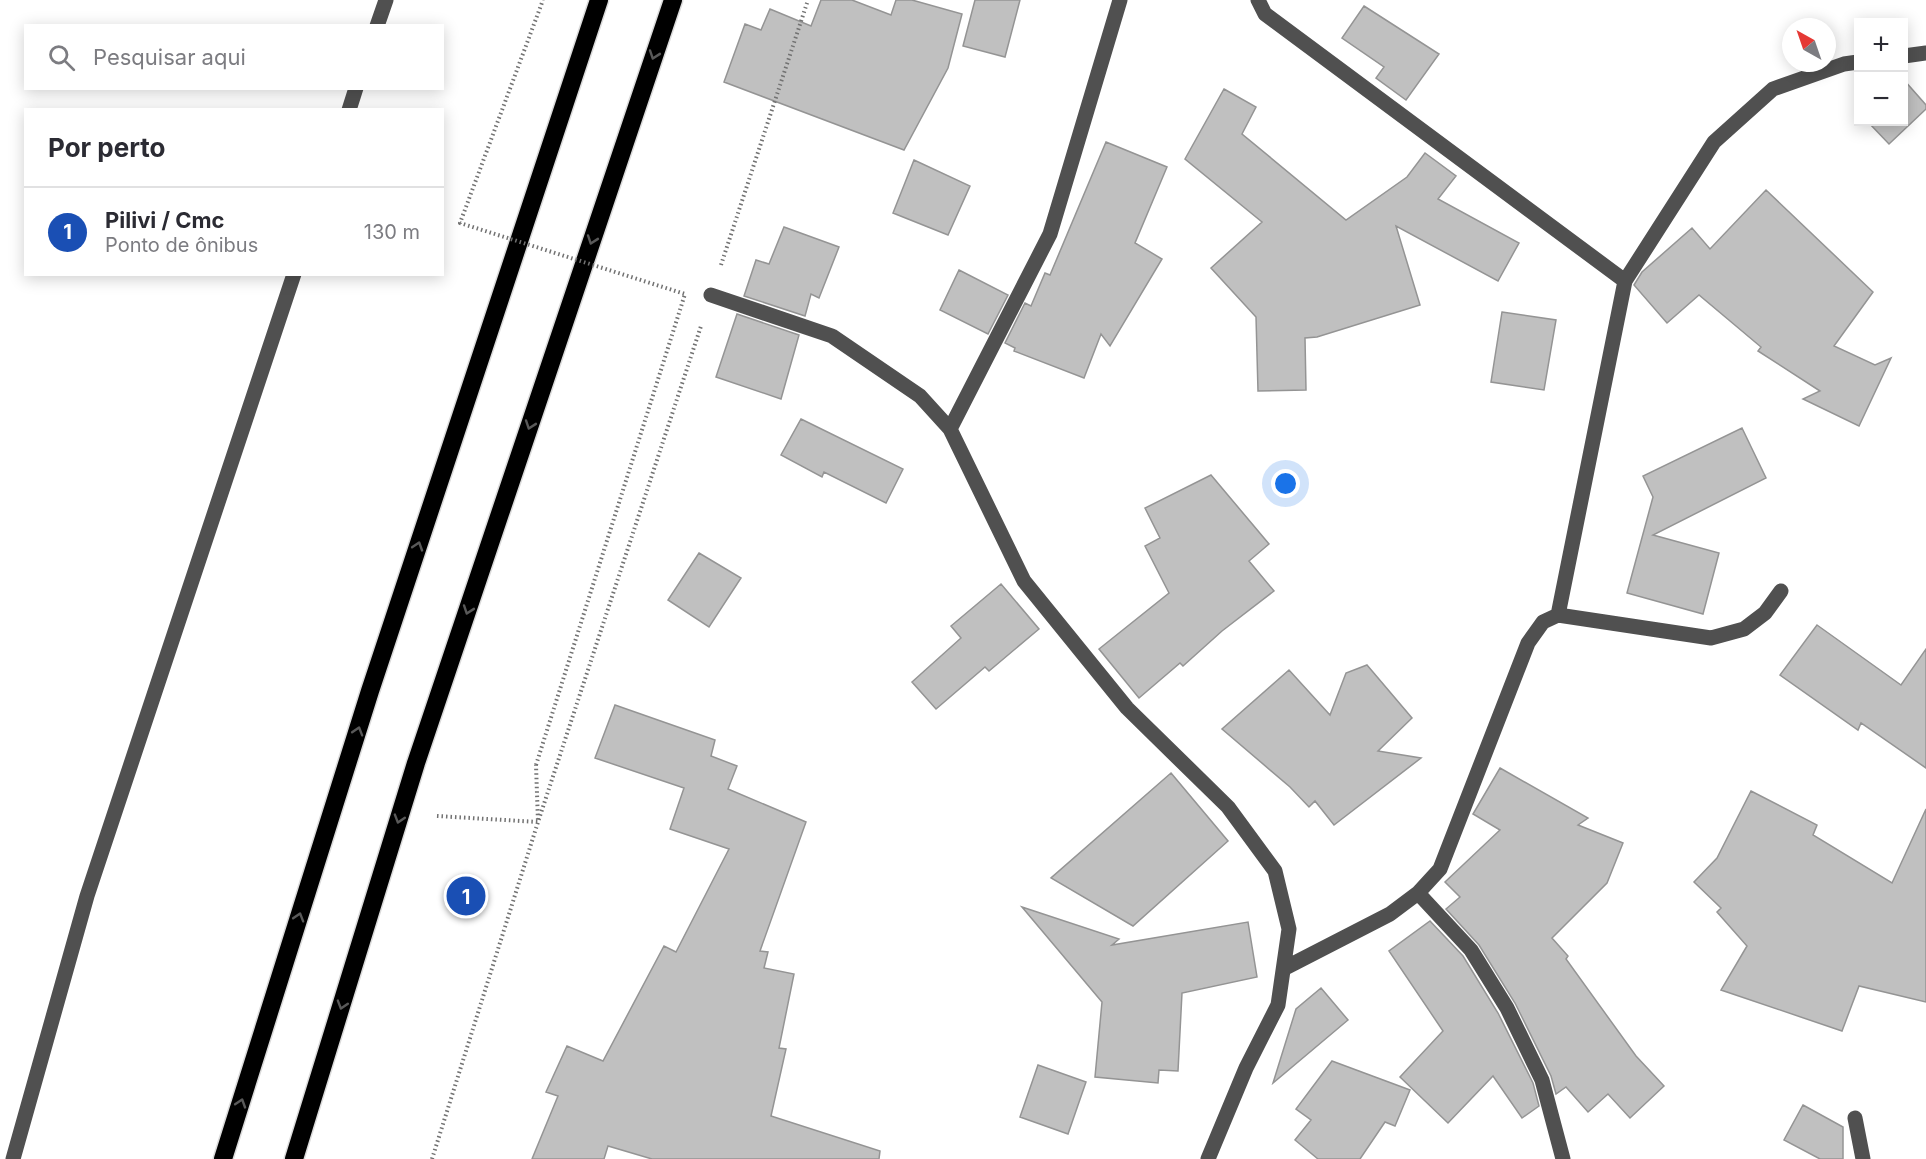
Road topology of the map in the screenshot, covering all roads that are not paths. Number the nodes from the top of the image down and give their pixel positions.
1 (386, 0) edge
2 (599, 0) edge
3 (673, 0) edge
4 (1119, 0) edge
5 (1258, 0) edge
6 (378, 24) edge
7 (1926, 53) edge
8 (1908, 55) edge
9 (1854, 63) edge
10 (355, 90) edge
11 (350, 108) edge
12 (293, 276) edge
13 (1625, 281) junction
14 (711, 294) road end
15 (950, 429) junction
16 (1781, 591) dead end
17 (1558, 615) junction
18 (1418, 893) junction
19 (1285, 968) junction
20 (1855, 1118) dead end
21 (13, 1159) edge
22 (223, 1159) edge
23 (294, 1159) edge
24 (1208, 1159) edge
25 (1563, 1159) edge
26 (1863, 1159) edge

1 - 6 street
22 -> 2 highway
3 -> 23 highway
4 - 15 street
5 - 13 street
7 - 8 street
9 - 13 street
10 - 11 street
12 - 21 street
13 - 17 street
14 - 15 street
15 - 19 street
16 - 17 street
17 - 18 street
18 - 19 street
18 - 25 street
19 - 24 street
20 - 26 street

